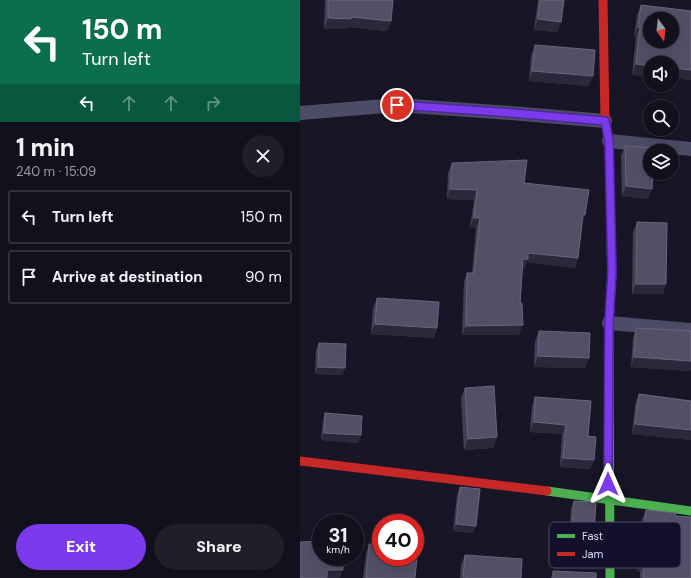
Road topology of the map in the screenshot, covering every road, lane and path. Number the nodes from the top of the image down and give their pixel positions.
1 (603, 0) edge
2 (300, 113) edge
3 (605, 121) junction
4 (609, 141) junction
5 (691, 149) edge
6 (609, 323) junction
7 (691, 330) edge
8 (300, 461) edge
9 (608, 499) junction
10 (691, 511) edge
11 (609, 522) edge
12 (610, 568) edge
13 (610, 578) edge

1 - 3 street
2 - 3 street
3 - 4 street
4 - 5 street
4 - 6 street
6 - 7 street
6 - 9 street
8 - 9 street
9 - 10 street
9 - 11 street
12 - 13 street

